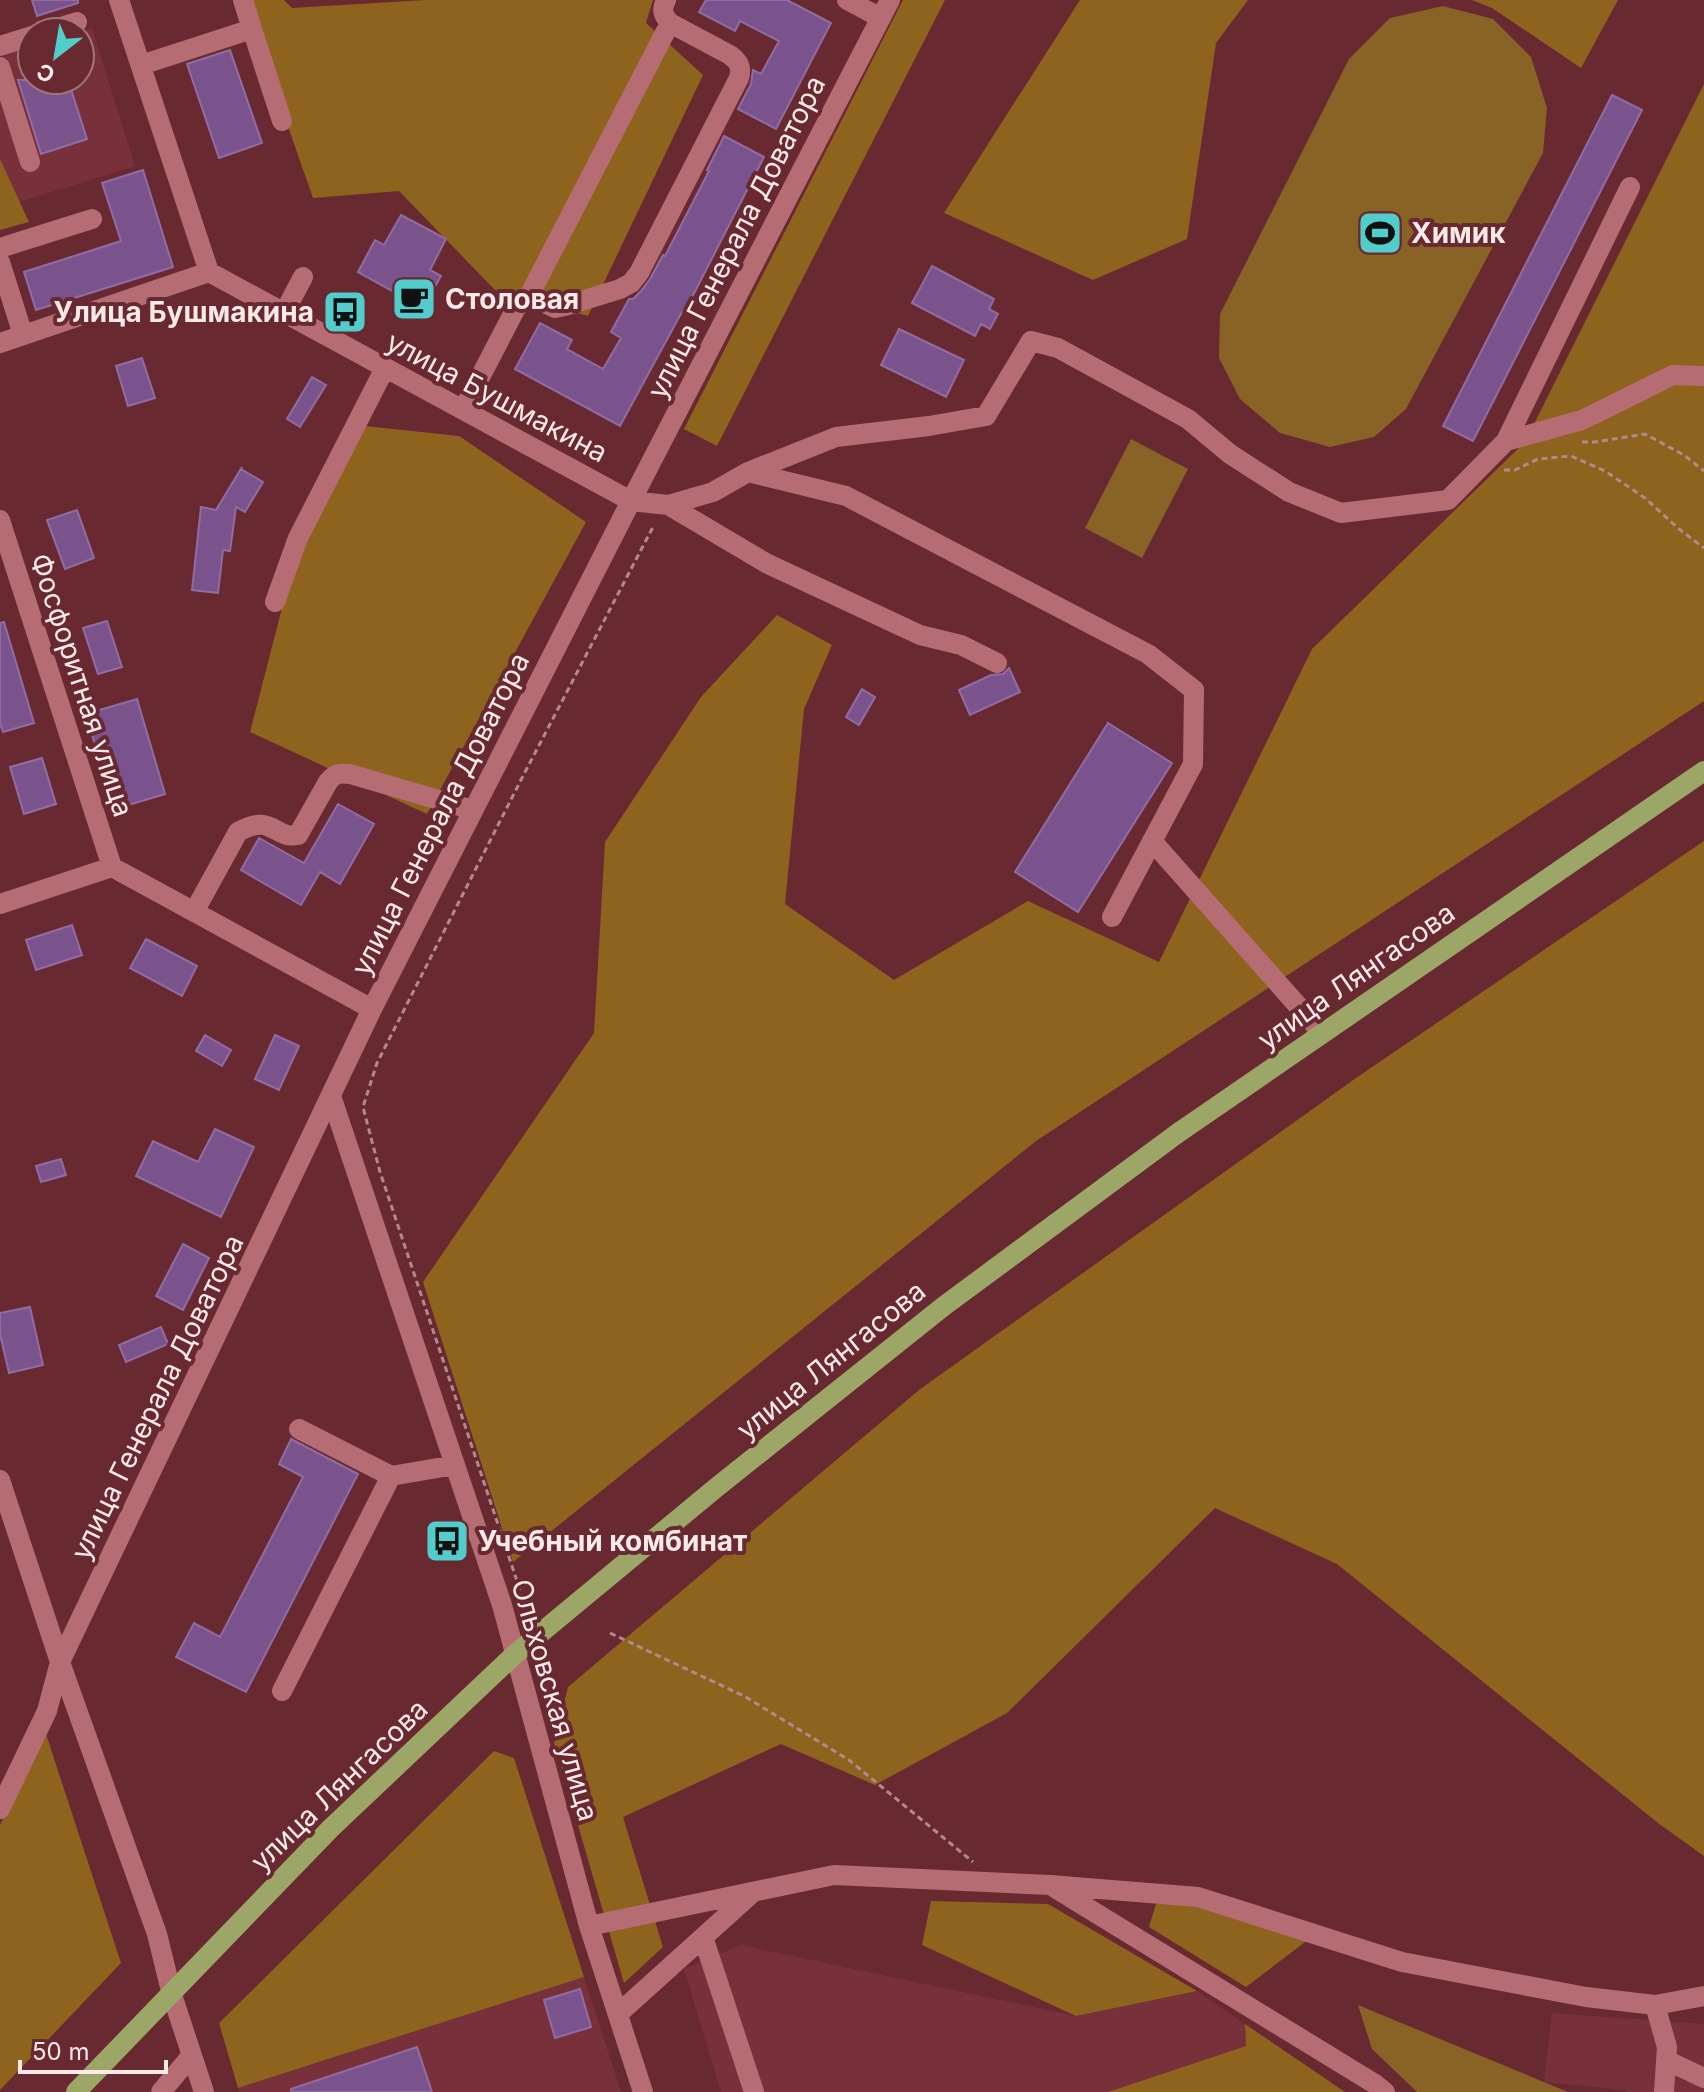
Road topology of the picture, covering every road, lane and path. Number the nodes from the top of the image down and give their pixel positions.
1 (119, 0) edge
2 (243, 0) edge
3 (666, 0) edge
4 (847, 0) edge
5 (886, 9) edge
6 (670, 23) junction
7 (252, 29) junction
8 (141, 65) junction
9 (0, 67) edge
10 (282, 121) dead end
11 (30, 162) dead end
12 (1630, 187) dead end
13 (92, 219) dead end
14 (0, 248) edge
15 (0, 262) edge
16 (209, 272) junction
17 (303, 277) dead end
18 (529, 296) junction
19 (284, 313) junction
20 (23, 335) junction
21 (0, 343) edge
22 (385, 368) junction
23 (1704, 376) edge
24 (463, 410) junction
25 (1506, 441) junction
26 (1582, 442) dead end
27 (1704, 471) edge
28 (748, 472) junction
29 (1476, 472) junction
30 (631, 501) junction
31 (663, 511) junction
32 (0, 520) edge
33 (1704, 548) edge
34 (275, 602) dead end
35 (997, 663) dead end
36 (1704, 771) edge
37 (473, 810) junction
38 (1152, 841) junction
39 (112, 867) junction
40 (0, 904) edge
41 (194, 912) junction
42 (1112, 917) dead end
43 (372, 1009) junction
44 (1322, 1033) junction
45 (331, 1096) junction
46 (299, 1429) dead end
47 (455, 1465) junction
48 (391, 1476) junction
49 (0, 1480) edge
50 (9, 1540) edge
51 (520, 1590) dead end
52 (610, 1633) dead end
53 (514, 1655) junction
54 (60, 1662) junction
55 (282, 1691) dead end
56 (0, 1809) edge
57 (997, 1882) junction
58 (1050, 1885) junction
59 (754, 1891) junction
60 (589, 1926) junction
61 (703, 1937) junction
62 (172, 1995) junction
63 (1704, 1996) edge
64 (1655, 2005) junction
65 (618, 2014) junction
66 (192, 2055) junction
67 (1666, 2060) junction
68 (1704, 2078) edge
69 (76, 2092) edge
70 (161, 2092) edge
71 (204, 2092) edge
72 (643, 2092) edge
73 (754, 2092) edge
74 (1385, 2092) edge
75 (1664, 2092) edge

1 - 8 street
2 - 7 street
3 - 6 street
4 - 5 street
5 - 30 street, улица Генерала Доватора
6 - 18 street
6 - 18 street
7 - 8 street
7 - 10 street
8 - 16 street
9 - 11 street
12 - 25 street
13 - 14 street
15 - 20 street
16 - 19 street, улица Бушмакина
16 - 20 street
17 - 19 street
18 - 24 street
19 - 22 street, улица Бушмакина
20 - 21 street
22 - 24 street, улица Бушмакина
22 - 34 street
23 - 25 street
24 - 30 street, улица Бушмакина
25 - 29 street
26 - 27 path
28 - 29 street
28 - 31 street
28 - 38 street
29 - 33 path
30 - 31 street
30 - 37 street, улица Генерала Доватора
31 - 35 street
31 - 51 path
32 - 39 street, Фосфоритная улица
36 - 44 main road, улица Лянгасова
37 - 41 street
37 - 43 street, улица Генерала Доватора
38 - 42 street
38 - 44 street
39 - 40 street
39 - 41 street
41 - 43 street
43 - 45 street, улица Генерала Доватора
44 - 53 main road, улица Лянгасова
45 - 47 street, Ольховская улица
45 - 54 street, улица Генерала Доватора
46 - 48 street
47 - 48 street
47 - 53 street, Ольховская улица
48 - 55 street
49 - 50 street
50 - 54 street
52 - 57 path
53 - 60 street, Ольховская улица
53 - 62 main road, улица Лянгасова
54 - 56 street, улица Генерала Доватора
54 - 62 street
57 - 58 street
57 - 59 street
58 - 64 street
58 - 74 street
59 - 60 street
59 - 61 street
60 - 65 street, Ольховская улица
61 - 65 street
61 - 73 street
62 - 66 street
62 - 69 main road, улица Лянгасова
63 - 64 street
64 - 67 street
65 - 72 street, Ольховская улица
66 - 70 street
66 - 71 street
67 - 68 street
67 - 75 street

